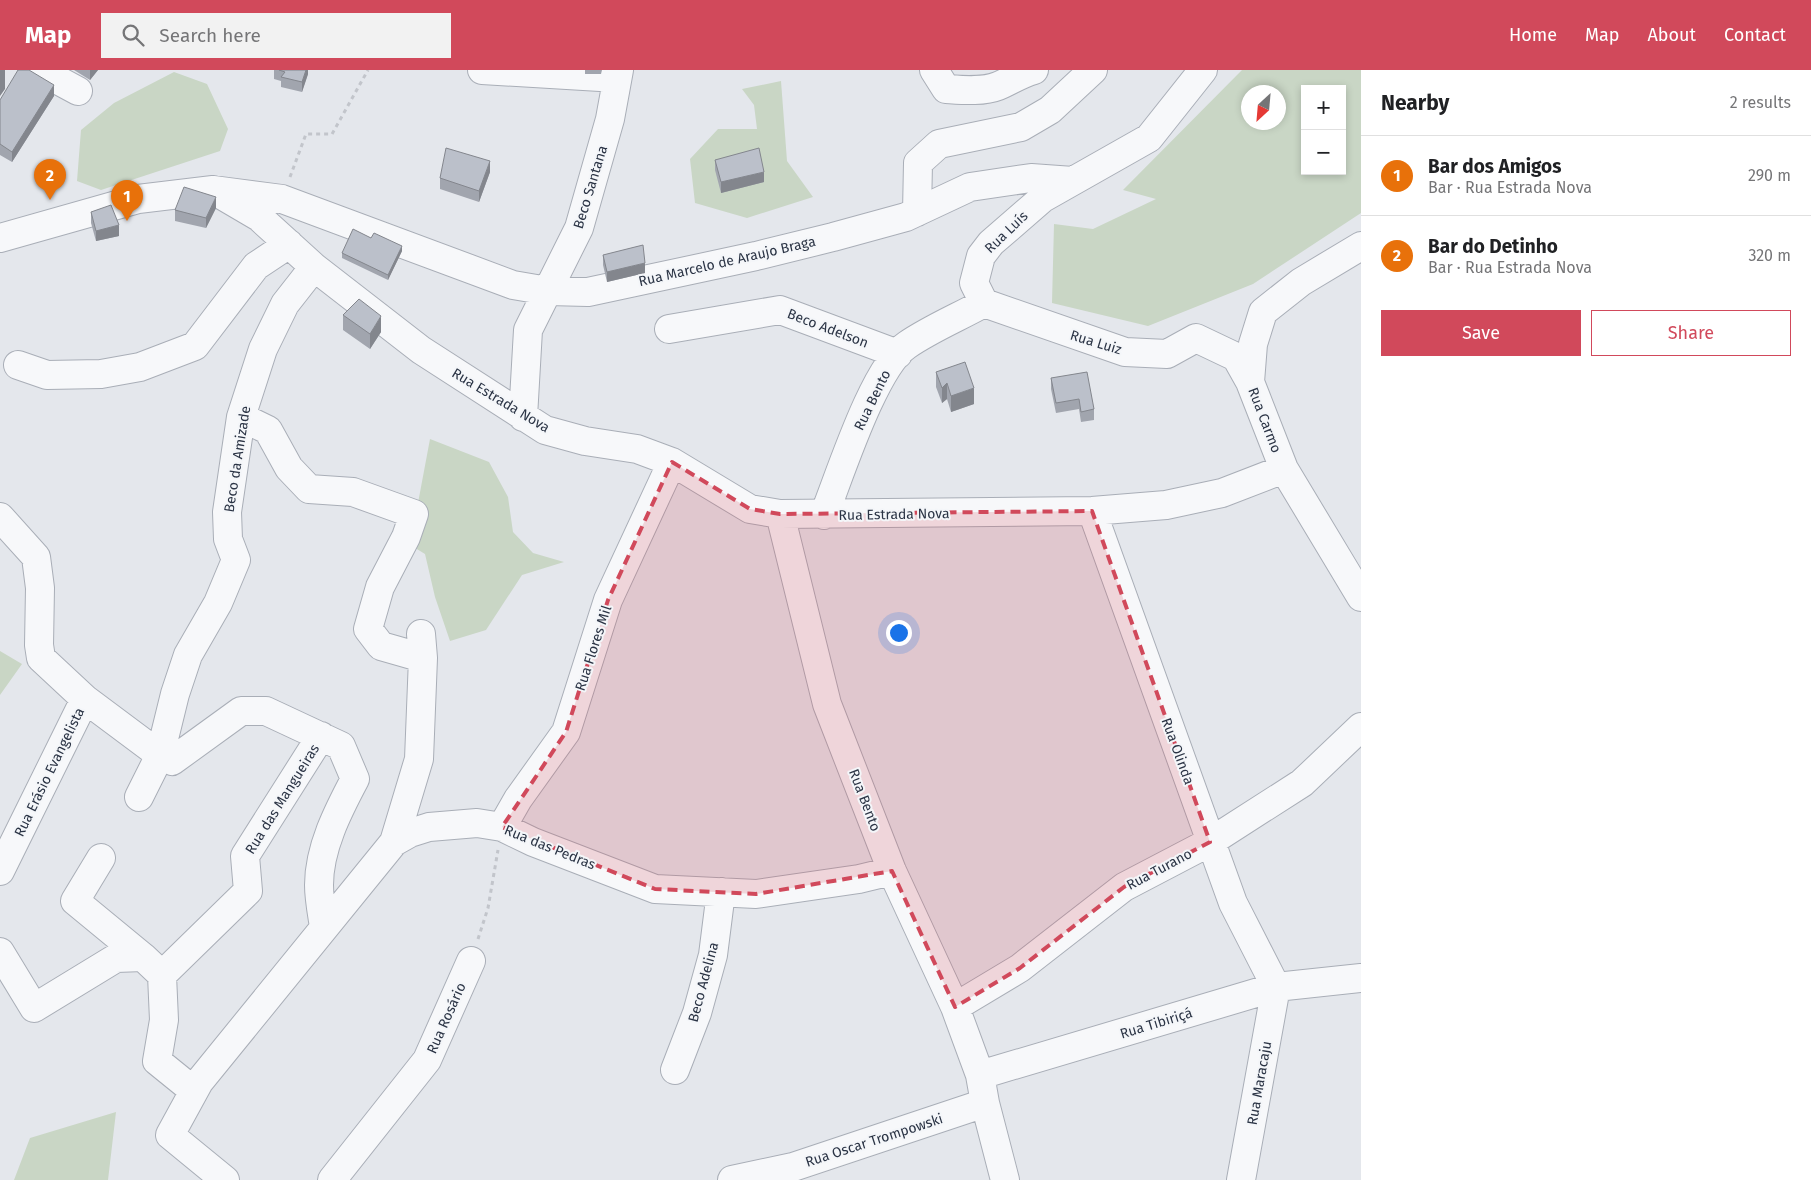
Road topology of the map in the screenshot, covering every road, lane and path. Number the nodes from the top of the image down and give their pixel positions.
1 (40, 70) edge
2 (368, 70) edge
3 (482, 70) edge
4 (934, 70) edge
5 (1034, 70) edge
6 (1093, 70) edge
7 (1203, 70) edge
8 (618, 74) edge
9 (78, 91) dead end
10 (1073, 181) junction
11 (213, 190) junction
12 (282, 199) junction
13 (917, 212) junction
14 (0, 238) edge
15 (289, 244) junction
16 (1361, 246) edge
17 (314, 267) junction
18 (548, 291) junction
19 (984, 304) junction
20 (669, 328) dead end
21 (898, 354) junction
22 (18, 365) dead end
23 (1250, 382) junction
24 (241, 416) junction
25 (523, 417) junction
26 (672, 462) junction
27 (1284, 469) junction
28 (1092, 511) junction
29 (780, 514) junction
30 (824, 514) junction
31 (0, 517) edge
32 (1361, 597) edge
33 (85, 699) junction
34 (1361, 727) edge
35 (321, 736) junction
36 (160, 755) junction
37 (138, 797) dead end
38 (502, 827) junction
39 (394, 842) junction
40 (1210, 842) junction
41 (102, 858) dead end
42 (0, 871) edge
43 (892, 871) junction
44 (721, 892) junction
45 (324, 928) junction
46 (0, 952) edge
47 (471, 961) joint
48 (152, 966) junction
49 (1361, 978) edge
50 (1276, 987) junction
51 (954, 1007) junction
52 (675, 1070) dead end
53 (980, 1076) junction
54 (194, 1091) junction
55 (985, 1103) junction
56 (225, 1180) edge
57 (332, 1180) edge
58 (732, 1180) edge
59 (1005, 1180) edge
60 (1241, 1180) edge

1 - 9 street
2 - 12 path
3 - 8 street
4 - 5 street
6 - 13 street
7 - 10 street
8 - 18 street, Beco Santana
10 - 13 street, Rua Marcelo de Araujo Braga
10 - 19 street, Rua Luís
11 - 12 street, Rua Marcelo de Araujo Braga
11 - 14 street
11 - 15 street, Rua Estrada Nova
12 - 18 street, Rua Marcelo de Araujo Braga
13 - 18 street, Rua Marcelo de Araujo Braga
15 - 17 street, Rua Estrada Nova
15 - 22 street
16 - 23 street, Rua Carmo
17 - 24 street, Beco da Amizade
17 - 25 street, Rua Estrada Nova
18 - 25 street, Beco Santana
19 - 21 street, Rua Bento
19 - 23 street, Rua Luiz
20 - 21 street, Beco Adelson
21 - 30 street, Rua Bento
23 - 27 street, Rua Carmo
24 - 36 street, Beco da Amizade
24 - 39 street
25 - 26 street, Rua Estrada Nova
26 - 29 street, Rua Estrada Nova
26 - 38 street, Rua Flores Mil
27 - 28 street, Rua Estrada Nova
27 - 32 street, Rua Carmo
28 - 30 street, Rua Estrada Nova
28 - 40 street, Rua Olinda
29 - 30 street, Rua Estrada Nova
29 - 43 street, Rua Bento
31 - 33 street
33 - 36 street
33 - 42 street, Rua Erásio Evangelista
34 - 40 street, Rua Turano
35 - 36 street
35 - 45 street
35 - 48 street, Rua das Mangueiras
36 - 37 street, Beco da Amizade
38 - 39 street, Rua das Pedras
38 - 44 street, Rua das Pedras
38 - 47 path
39 - 45 street, Rua das Pedras
40 - 50 street, Rua Olinda
40 - 51 street, Rua Turano
41 - 48 street
43 - 44 street, Rua das Pedras
43 - 51 street, Rua Bento
44 - 52 street, Beco Adelina
45 - 54 street, Rua das Pedras
46 - 48 street
47 - 57 street, Rua Rosário
48 - 54 street
49 - 50 street, Rua Tibiriçá
50 - 53 street, Rua Tibiriçá
50 - 60 street, Rua Maracaju
51 - 53 street, Rua Bento
53 - 55 street
54 - 56 street, Rua das Pedras
55 - 58 street, Rua Oscar Trompowski
55 - 59 street

